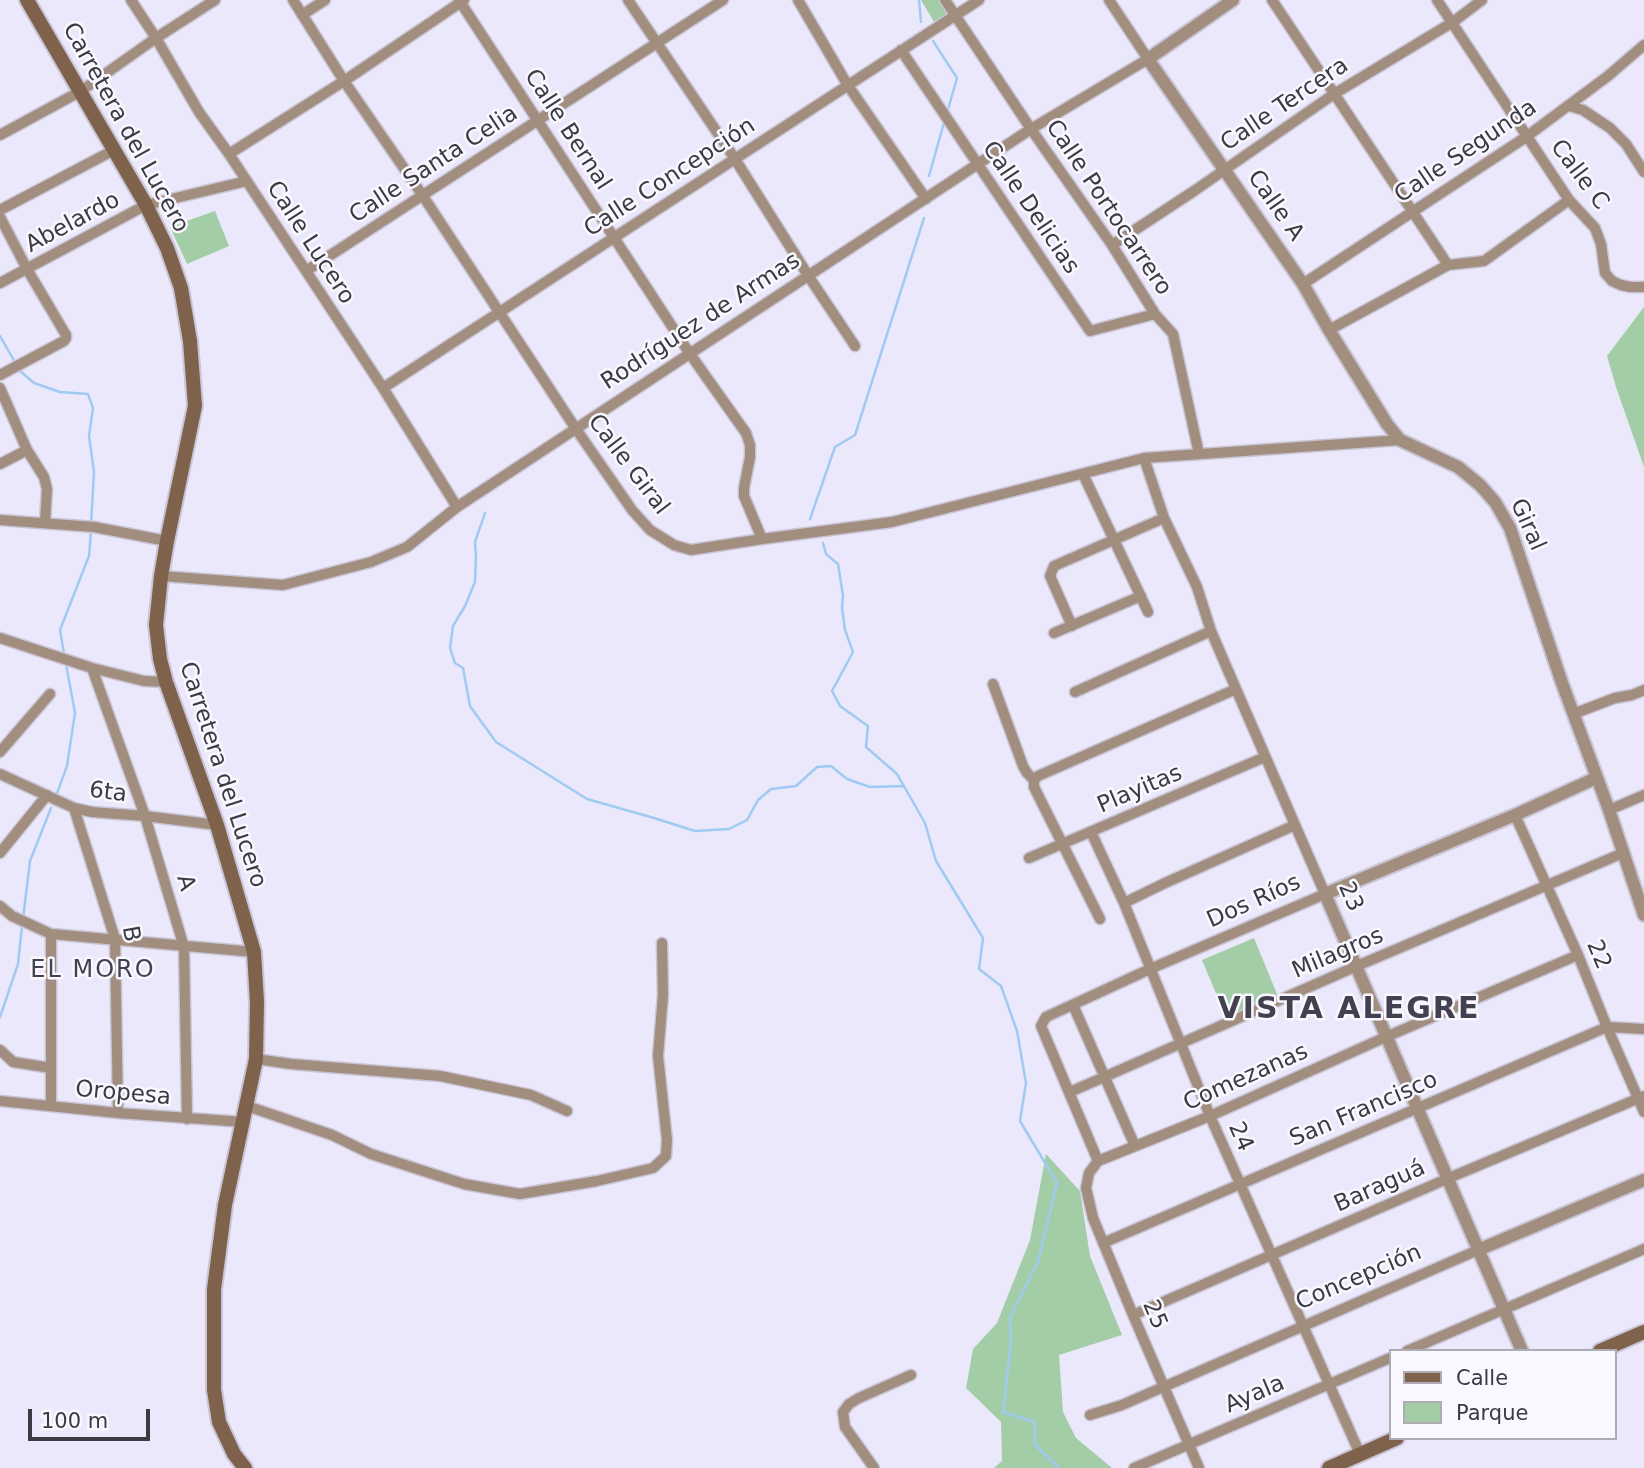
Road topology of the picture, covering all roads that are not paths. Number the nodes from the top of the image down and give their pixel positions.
1 (27, 0) edge
2 (131, 0) edge
3 (215, 0) edge
4 (293, 0) edge
5 (325, 0) edge
6 (628, 0) edge
7 (723, 0) edge
8 (798, 0) edge
9 (945, 0) edge
10 (979, 0) edge
11 (1110, 0) edge
12 (1233, 0) edge
13 (1272, 0) edge
14 (1437, 0) edge
15 (1482, 0) edge
16 (461, 1) edge
17 (302, 15) junction
18 (955, 15) junction
19 (1452, 22) junction
20 (156, 38) junction
21 (657, 43) junction
22 (1644, 45) edge
23 (901, 50) junction
24 (1148, 59) junction
25 (344, 81) junction
26 (847, 84) junction
27 (81, 91) junction
28 (1334, 94) junction
29 (1569, 106) junction
30 (537, 121) junction
31 (1031, 129) junction
32 (0, 135) edge
33 (1526, 136) junction
34 (114, 150) junction
35 (229, 154) junction
36 (735, 159) junction
37 (978, 165) junction
38 (1225, 169) junction
39 (1644, 172) edge
40 (247, 181) junction
41 (423, 196) junction
42 (926, 199) junction
43 (1569, 200) junction
44 (146, 205) junction
45 (0, 210) edge
46 (1411, 212) junction
47 (0, 217) edge
48 (614, 237) junction
49 (1112, 245) junction
50 (1448, 265) junction
51 (27, 269) junction
52 (306, 271) junction
53 (809, 277) junction
54 (0, 283) edge
55 (1303, 284) junction
56 (1644, 287) edge
57 (500, 313) junction
58 (1155, 314) junction
59 (1329, 330) junction
60 (855, 346) dead end
61 (690, 354) junction
62 (0, 375) edge
63 (0, 388) edge
64 (383, 388) junction
65 (576, 429) junction
66 (1400, 440) junction
67 (27, 450) junction
68 (1199, 454) junction
69 (1144, 458) junction
70 (0, 464) edge
71 (1083, 474) junction
72 (457, 507) junction
73 (1164, 518) junction
74 (0, 520) edge
75 (45, 523) junction
76 (762, 538) junction
77 (1113, 539) junction
78 (167, 541) junction
79 (162, 576) junction
80 (1141, 596) junction
81 (1148, 612) dead end
82 (1072, 626) junction
83 (1211, 631) junction
84 (1054, 633) dead end
85 (0, 638) edge
86 (92, 668) junction
87 (166, 682) junction
88 (993, 684) dead end
89 (1236, 689) junction
90 (1644, 690) edge
91 (1075, 692) dead end
92 (50, 694) dead end
93 (1573, 714) junction
94 (0, 752) edge
95 (1265, 757) junction
96 (0, 774) edge
97 (1036, 778) junction
98 (1596, 778) junction
99 (47, 794) junction
100 (1644, 795) edge
101 (74, 808) junction
102 (1609, 810) junction
103 (1515, 815) junction
104 (145, 816) junction
105 (217, 825) junction
106 (1295, 825) junction
107 (1091, 832) junction
108 (1062, 843) junction
109 (0, 853) edge
110 (1623, 853) junction
111 (1029, 858) dead end
112 (1547, 886) junction
113 (1325, 894) junction
114 (1124, 903) junction
115 (0, 906) edge
116 (1644, 915) edge
117 (1100, 919) dead end
118 (51, 934) junction
119 (115, 939) junction
120 (662, 943) dead end
121 (184, 947) junction
122 (254, 952) junction
123 (1578, 955) junction
124 (1357, 966) junction
125 (1150, 970) junction
126 (1073, 1005) junction
127 (1607, 1027) junction
128 (1644, 1029) edge
129 (1388, 1037) junction
130 (1180, 1044) junction
131 (0, 1050) edge
132 (256, 1059) junction
133 (51, 1068) junction
134 (1104, 1077) junction
135 (1070, 1092) junction
136 (1641, 1097) edge
137 (0, 1101) edge
138 (51, 1106) junction
139 (247, 1107) junction
140 (1418, 1108) junction
141 (567, 1111) dead end
142 (1644, 1112) edge
143 (118, 1113) junction
144 (1210, 1116) junction
145 (187, 1119) junction
146 (244, 1122) junction
147 (1135, 1146) junction
148 (1098, 1161) junction
149 (1448, 1178) junction
150 (1644, 1180) edge
151 (1240, 1184) junction
152 (1103, 1243) junction
153 (1644, 1249) edge
154 (1478, 1250) junction
155 (1272, 1255) junction
156 (1504, 1309) junction
157 (1133, 1315) junction
158 (1303, 1325) junction
159 (1644, 1332) edge
160 (1412, 1349) edge
161 (1521, 1349) edge
162 (1605, 1349) edge
163 (1388, 1359) edge
164 (911, 1374) dead end
165 (1329, 1385) junction
166 (1163, 1386) junction
167 (1090, 1415) dead end
168 (1392, 1440) edge
169 (1189, 1443) junction
170 (1360, 1454) junction
171 (245, 1468) edge
172 (874, 1468) edge
173 (1134, 1468) edge
174 (1199, 1468) edge
175 (1329, 1468) edge

1 - 27 main road, Carretera del Lucero
2 - 20 street, Calle Lucero
3 - 20 street
4 - 17 street, Calle Giral
5 - 17 street
6 - 21 street
7 - 21 street, Calle Santa Celia
8 - 26 street
9 - 18 street, Calle Portocarrero
10 - 18 street, Calle Concepción
11 - 24 street, Calle A
12 - 24 street, Rodríguez de Armas
13 - 28 street
14 - 19 street, Calle C
15 - 19 street, Calle Tercera
16 - 25 street
16 - 30 street, Calle Bernal
17 - 25 street, Calle Giral
18 - 23 street, Calle Concepción
18 - 31 street, Calle Portocarrero
19 - 28 street, Calle Tercera
19 - 33 street, Calle C
20 - 27 street
20 - 35 street, Calle Lucero
21 - 30 street, Calle Santa Celia
21 - 36 street
22 - 29 street, Calle Segunda
23 - 26 street, Calle Concepción
23 - 37 street, Calle Delicias
24 - 31 street, Rodríguez de Armas
24 - 38 street, Calle A
25 - 35 street
25 - 41 street, Calle Giral
26 - 36 street, Calle Concepción
26 - 42 street
27 - 32 street
27 - 34 main road, Carretera del Lucero
28 - 38 street, Calle Tercera
28 - 46 street
29 - 33 street, Calle Segunda
29 - 39 street
30 - 41 street, Calle Santa Celia
30 - 48 street, Calle Bernal
31 - 37 street, Rodríguez de Armas
31 - 49 street, Calle Portocarrero
33 - 43 street, Calle C
33 - 46 street, Calle Segunda
34 - 44 main road, Carretera del Lucero
34 - 45 street
35 - 40 street, Calle Lucero
36 - 48 street, Calle Concepción
36 - 53 street
37 - 42 street, Rodríguez de Armas
37 - 58 street, Calle Delicias
38 - 49 street, Calle Tercera
38 - 55 street, Calle A
40 - 44 street, Abelardo
40 - 52 street, Calle Lucero
41 - 52 street, Calle Santa Celia
41 - 57 street, Calle Giral
42 - 53 street, Rodríguez de Armas
43 - 50 street
43 - 56 street, Calle C
44 - 51 street, Abelardo
44 - 78 main road, Carretera del Lucero
46 - 50 street
46 - 55 street, Calle Segunda
47 - 51 street
48 - 57 street, Calle Concepción
48 - 61 street, Calle Bernal
49 - 58 street, Calle Portocarrero
50 - 59 street
51 - 54 street, Abelardo
51 - 62 street
52 - 64 street, Calle Lucero
53 - 60 street
53 - 61 street, Rodríguez de Armas
55 - 59 street, Calle A
57 - 64 street, Calle Concepción
57 - 65 street, Calle Giral
58 - 68 street, Calle Portocarrero
59 - 66 street, Calle A
61 - 65 street, Rodríguez de Armas
61 - 76 street, Calle Bernal
63 - 67 street
64 - 72 street, Calle Lucero
65 - 72 street, Rodríguez de Armas
65 - 76 street, Calle Giral
66 - 68 street, Giral
66 - 93 street, Giral
67 - 70 street
67 - 75 street
68 - 69 street, Giral
69 - 71 street, Calle Giral
69 - 73 street, 23
71 - 76 street, Calle Giral
71 - 77 street
72 - 79 street, Rodríguez de Armas
73 - 77 street
73 - 83 street, 23
74 - 75 street
75 - 78 street
77 - 80 street
77 - 82 street
78 - 79 main road, Carretera del Lucero
79 - 87 main road, Carretera del Lucero
80 - 81 street
80 - 82 street
82 - 84 street
83 - 89 street, 23
83 - 91 street
85 - 86 street
86 - 87 street
86 - 104 street, A
87 - 105 main road, Carretera del Lucero
88 - 97 street
89 - 95 street, 23
89 - 97 street
90 - 93 street
92 - 94 street
93 - 98 street, Giral
95 - 106 street, 23
95 - 107 street, Playitas
96 - 99 street, 6ta
97 - 108 street
98 - 102 street, Giral
98 - 103 street, Dos Ríos
99 - 101 street, 6ta
99 - 109 street
100 - 102 street
101 - 104 street, 6ta
101 - 119 street, B
102 - 110 street, Giral
103 - 112 street, 22
103 - 113 street, Dos Ríos
104 - 105 street, 6ta
104 - 121 street, A
105 - 122 main road, Carretera del Lucero
106 - 113 street, 23
106 - 114 street
107 - 108 street, Playitas
107 - 114 street, 24
108 - 111 street, Playitas
108 - 117 street
110 - 112 street, Milagros
110 - 116 street, Giral
112 - 123 street, 22
112 - 124 street, Milagros
113 - 124 street, 23
113 - 125 street, Dos Ríos
114 - 125 street, 24
115 - 118 street
118 - 119 street
118 - 133 street
119 - 121 street
119 - 143 street, B
120 - 139 street
121 - 122 street
121 - 145 street, A
122 - 132 main road, Carretera del Lucero
123 - 127 street, 22
123 - 129 street, Comezanas
124 - 129 street, 23
124 - 130 street, Milagros
125 - 126 street, Dos Ríos
125 - 130 street, 24
126 - 134 street
126 - 135 street, Dos Ríos
127 - 128 street, San Francisco
127 - 136 street, 22
127 - 140 street, San Francisco
129 - 140 street, 23
129 - 144 street, Comezanas
130 - 134 street, Milagros
130 - 144 street, 24
131 - 133 street
132 - 139 main road, Carretera del Lucero
132 - 141 street
133 - 138 street
134 - 135 street, Milagros
134 - 147 street
135 - 148 street
136 - 142 street, 22
136 - 149 street, Baraguá
137 - 138 street, Oropesa
138 - 143 street, Oropesa
139 - 146 main road, Carretera del Lucero
140 - 149 street, 23
140 - 151 street, San Francisco
143 - 145 street, Oropesa
144 - 147 street, Comezanas
144 - 151 street, 24
145 - 146 street, Oropesa
146 - 171 main road, Carretera del Lucero
147 - 148 street, Comezanas
148 - 152 street, 25
149 - 154 street, 23
149 - 155 street, Baraguá
150 - 154 street, Concepción
151 - 152 street, San Francisco
151 - 155 street, 24
152 - 157 street, 25
153 - 156 street
154 - 156 street, 23
154 - 158 street, Concepción
155 - 157 street, Baraguá
155 - 158 street, 24
156 - 160 street
156 - 161 street, 23
157 - 166 street, 25
158 - 165 street, 24
158 - 166 street, Concepción
159 - 162 main road
163 - 165 street, Ayala
164 - 172 street
165 - 169 street, Ayala
165 - 170 street, 24
166 - 167 street, Concepción
166 - 169 street, 25
168 - 170 main road
169 - 173 street, Ayala
169 - 174 street, 25
170 - 175 main road

